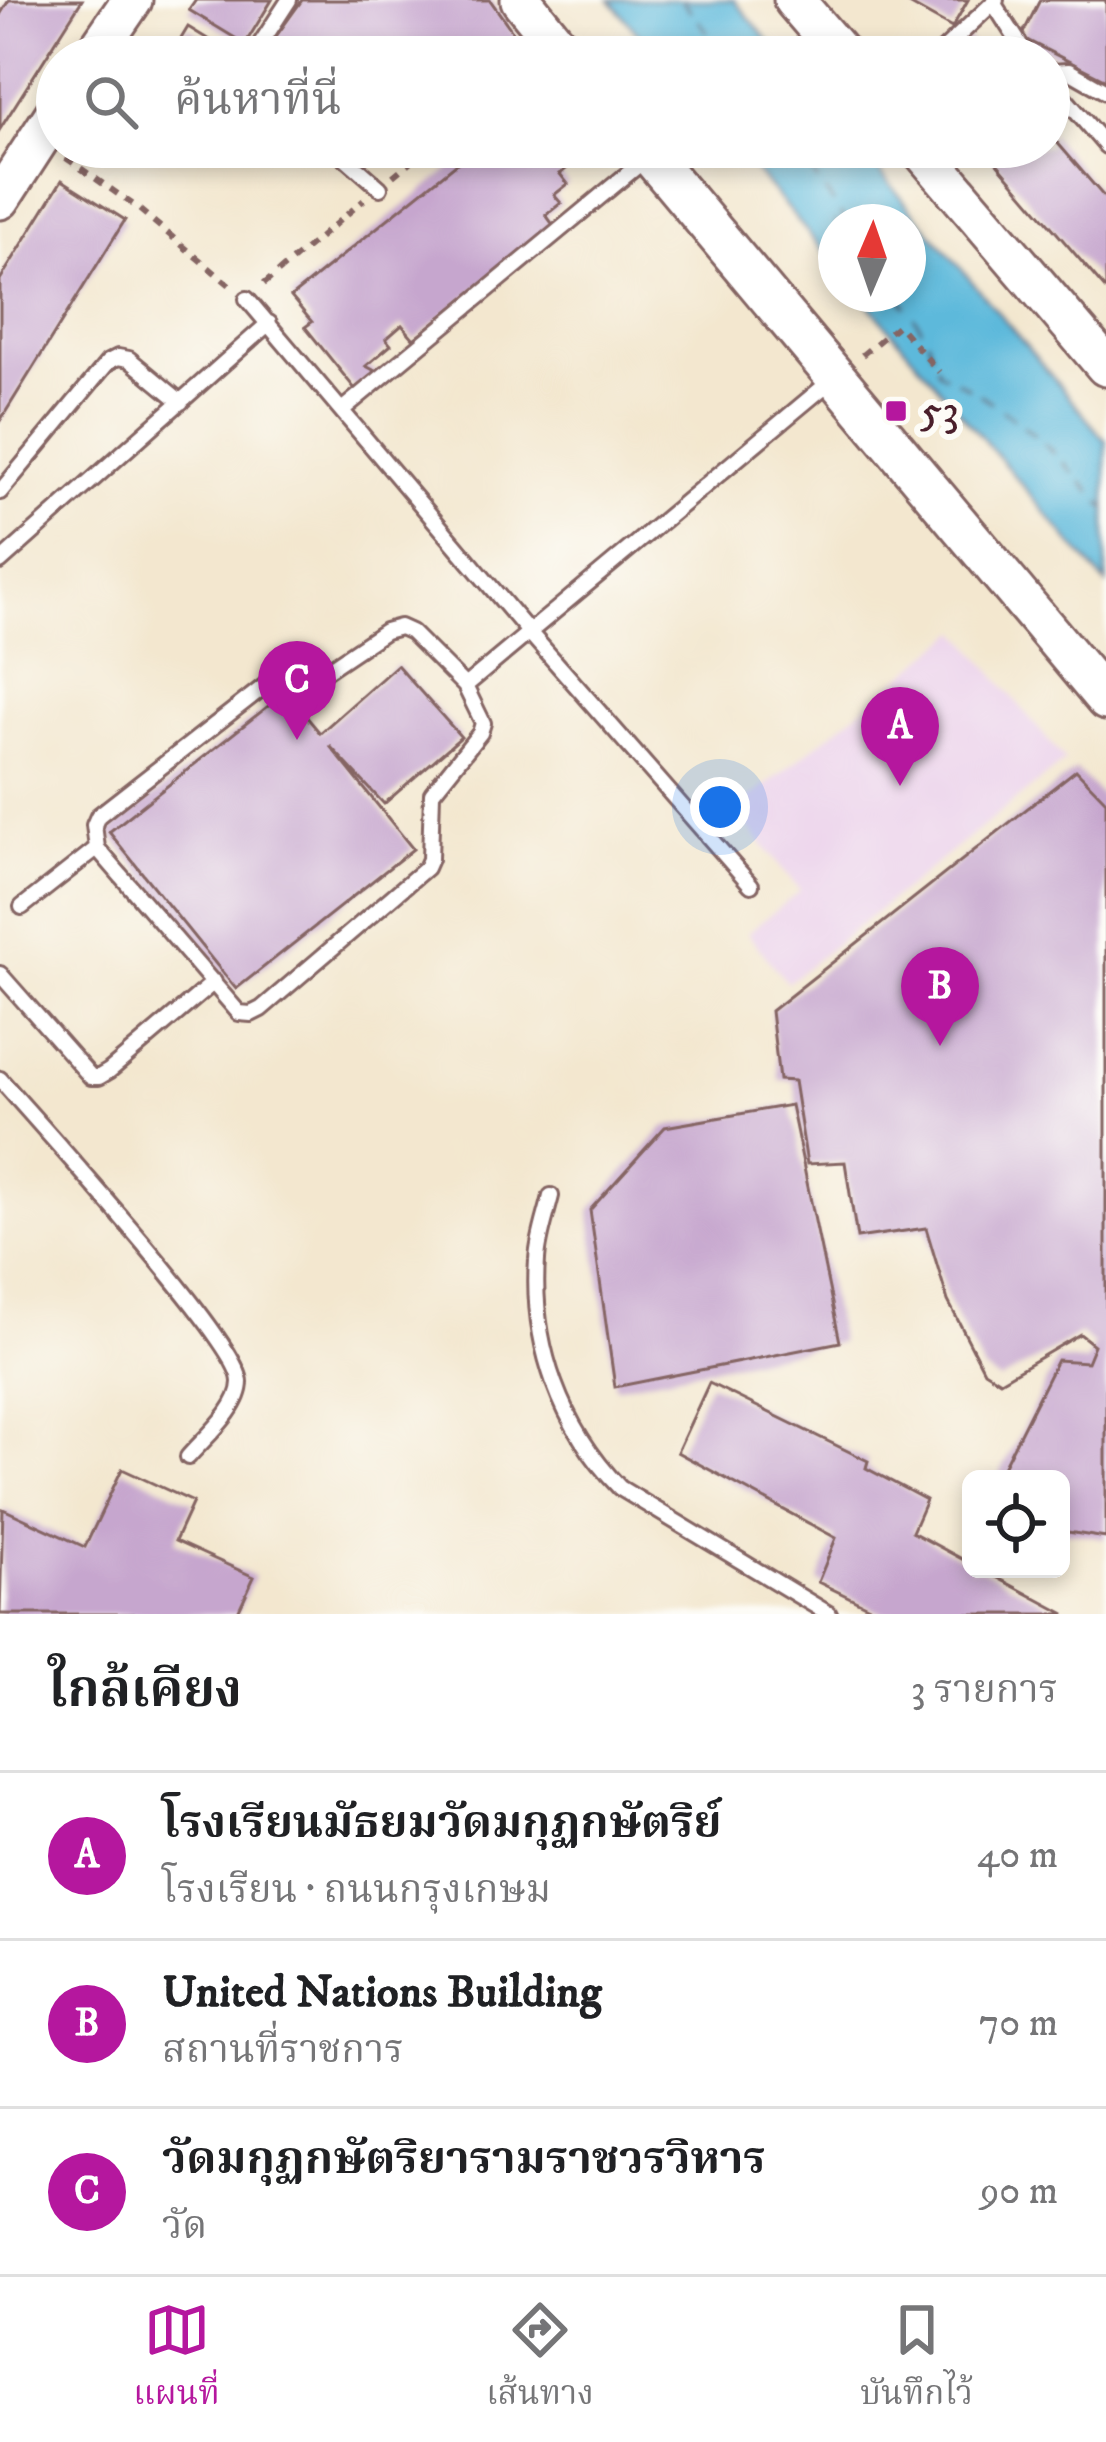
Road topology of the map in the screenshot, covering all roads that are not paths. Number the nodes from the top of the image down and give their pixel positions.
1 (132, 0) edge
2 (290, 0) edge
3 (521, 0) edge
4 (794, 0) edge
5 (995, 2) edge
6 (107, 36) edge
7 (266, 36) edge
8 (550, 36) edge
9 (824, 36) edge
10 (959, 36) edge
11 (1015, 36) edge
12 (1070, 72) edge
13 (1106, 92) edge
14 (1070, 102) edge
15 (36, 144) edge
16 (1106, 146) edge
17 (357, 168) edge
18 (626, 168) edge
19 (660, 168) edge
20 (937, 168) edge
21 (380, 188) road end
22 (0, 199) edge
23 (247, 299) road end
24 (269, 323) junction
25 (1106, 366) edge
26 (836, 376) junction
27 (181, 402) junction
28 (342, 410) junction
29 (0, 492) edge
30 (0, 562) edge
31 (529, 632) junction
32 (465, 686) junction
33 (1106, 700) edge
34 (97, 848) junction
35 (752, 885) dead end
36 (22, 907) dead end
37 (0, 974) edge
38 (214, 982) junction
39 (0, 1079) edge
40 (551, 1196) dead end
41 (188, 1457) dead end
42 (829, 1614) edge

1 - 6 main road
2 - 7 lane
3 - 8 main road
4 - 9 main road
5 - 10 lane
5 - 11 lane
12 - 13 lane
14 - 16 lane
15 - 22 main road
17 - 21 lane
18 - 28 lane
19 - 26 main road
20 - 25 main road
23 - 24 lane
24 - 27 lane
24 - 28 lane
26 - 31 lane
26 - 33 main road
27 - 29 lane
27 - 30 lane
28 - 31 lane
31 - 32 lane
31 - 35 lane
32 - 34 lane
32 - 38 lane
34 - 36 lane
34 - 38 lane
37 - 38 lane
39 - 41 lane
40 - 42 lane

